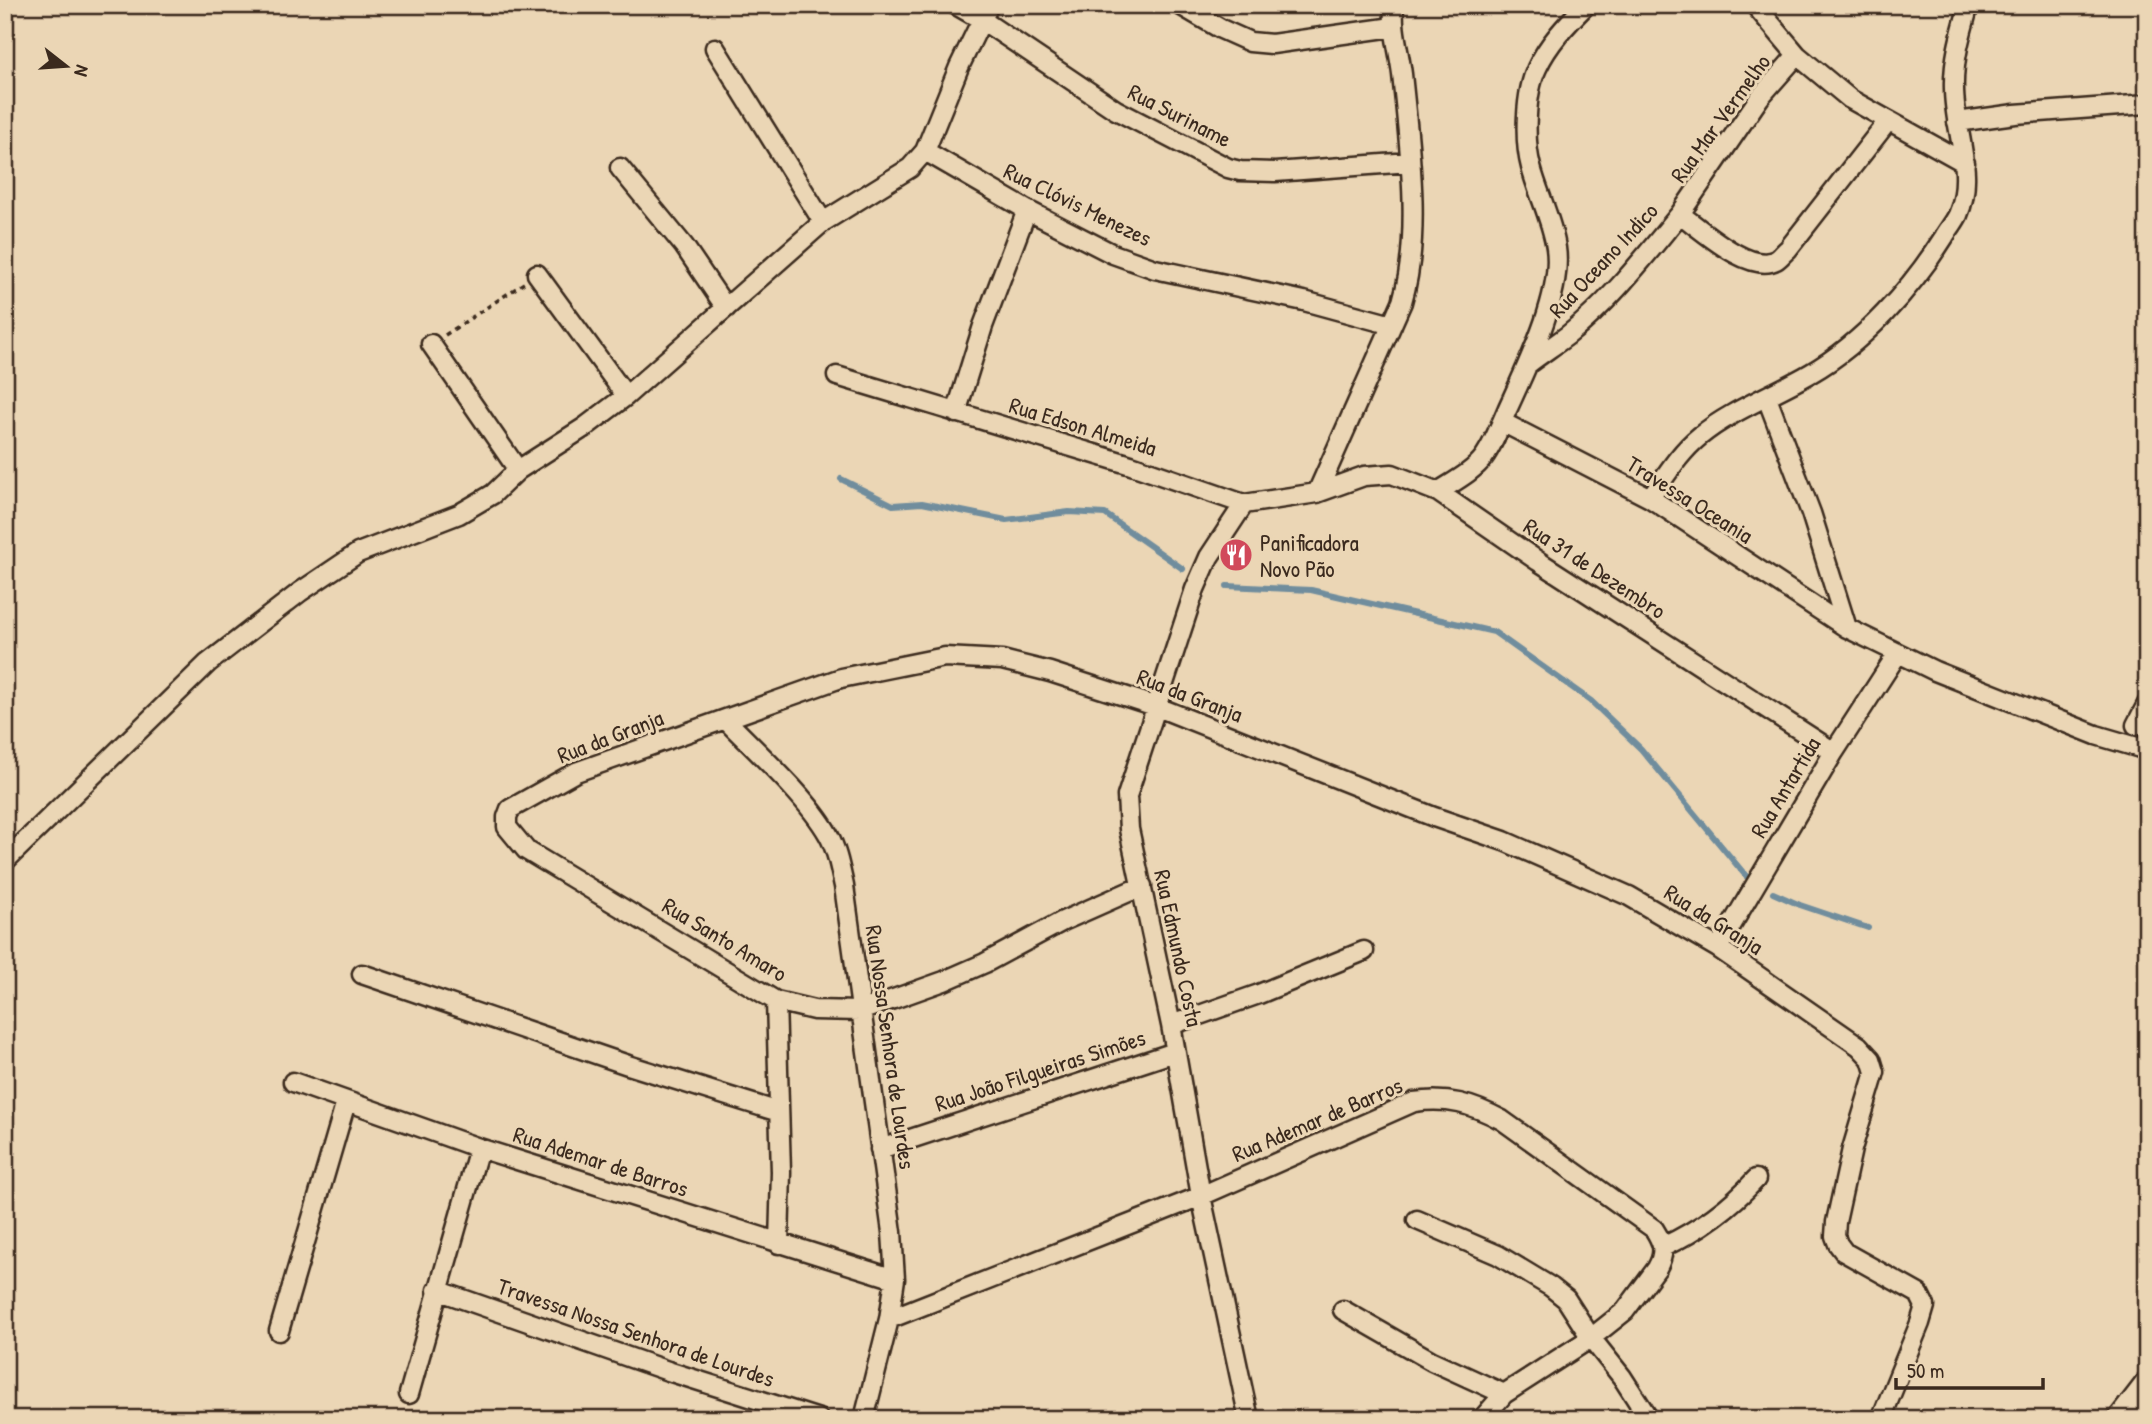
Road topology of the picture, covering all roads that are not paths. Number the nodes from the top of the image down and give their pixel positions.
1 (956, 5) edge
2 (1180, 5) edge
3 (1394, 5) edge
4 (1586, 5) edge
5 (1755, 5) edge
6 (1969, 5) edge
7 (986, 13) edge
8 (1393, 27) junction
9 (715, 48) dead end
10 (1797, 55) junction
11 (2147, 104) edge
12 (1888, 121) junction
13 (1957, 122) junction
14 (925, 151) junction
15 (1410, 162) junction
16 (1965, 163) junction
17 (620, 168) dead end
18 (1027, 210) junction
19 (1680, 214) junction
20 (823, 222) junction
21 (537, 274) road end
22 (726, 308) junction
23 (1392, 325) junction
24 (432, 344) road end
25 (1528, 364) junction
26 (837, 376) dead end
27 (626, 396) junction
28 (1767, 398) junction
29 (956, 413) junction
30 (1502, 422) junction
31 (518, 470) junction
32 (1438, 492) junction
33 (1317, 493) junction
34 (1650, 498) junction
35 (1244, 504) junction
36 (1847, 628) junction
37 (1898, 653) junction
38 (2147, 704) edge
39 (1155, 706) junction
40 (726, 720) junction
41 (2136, 725) dead end
42 (2147, 750) edge
43 (1834, 752) junction
44 (526, 850) joint
45 (5, 862) edge
46 (1142, 886) junction
47 (1718, 948) junction
48 (1364, 951) dead end
49 (362, 974) dead end
50 (776, 1001) junction
51 (860, 1011) junction
52 (1171, 1025) junction
53 (1175, 1052) junction
54 (293, 1082) dead end
55 (346, 1102) junction
56 (779, 1112) junction
57 (479, 1147) junction
58 (880, 1149) junction
59 (1756, 1179) dead end
60 (1200, 1196) junction
61 (1417, 1220) dead end
62 (779, 1244) junction
63 (1663, 1247) junction
64 (895, 1279) junction
65 (438, 1290) junction
66 (1343, 1310) dead end
67 (889, 1319) junction
68 (279, 1331) dead end
69 (1591, 1338) junction
70 (2147, 1384) edge
71 (408, 1394) dead end
72 (1504, 1394) junction
73 (819, 1419) edge
74 (864, 1419) edge
75 (1249, 1419) edge
76 (1482, 1419) edge
77 (1649, 1419) edge
78 (1881, 1419) edge
79 (2120, 1419) edge

1 - 7 street, Rua Suriname
2 - 8 street
3 - 8 street
4 - 25 street
5 - 10 street, Rua Mar Vermelho
6 - 13 street
7 - 14 street
7 - 15 street, Rua Suriname
8 - 15 street
9 - 20 street
10 - 12 street, Rua Mar Vermelho
10 - 19 street, Rua Mar Vermelho
11 - 13 street
12 - 16 street, Rua Mar Vermelho
12 - 19 street, Rua Mar Vermelho
13 - 16 street
14 - 18 street, Rua Clóvis Menezes
14 - 20 street
15 - 23 street
16 - 28 street
17 - 22 street
18 - 23 street, Rua Clóvis Menezes
18 - 29 street
19 - 25 street, Rua Oceano Indico
20 - 22 street
21 - 27 street
22 - 27 street
23 - 33 street
24 - 31 street
25 - 30 street
26 - 29 street, Rua Edson Almeida
27 - 31 street
28 - 34 street
28 - 36 street
29 - 35 street, Rua Edson Almeida
30 - 32 street
30 - 34 street, Travessa Oceania
31 - 45 street
32 - 33 street, Rua 31 de Dezembro
32 - 43 street, Rua 31 de Dezembro
33 - 35 street, Rua Edson Almeida
34 - 36 street, Travessa Oceania
35 - 39 street, Rua Edmundo Costa
36 - 37 street
37 - 42 street
37 - 43 street, Rua Antartida
38 - 41 street
39 - 40 street, Rua da Granja
39 - 46 street, Rua Edmundo Costa
39 - 47 street, Rua da Granja
40 - 44 street, Rua da Granja
40 - 51 street, Rua Nossa Senhora de Lourdes
43 - 47 street, Rua Antartida
44 - 50 street, Rua Santo Amaro
46 - 51 street, Rua Santo Amaro
46 - 52 street, Rua Edmundo Costa
47 - 78 street, Rua da Granja
48 - 52 street
49 - 56 street
50 - 51 street, Rua Santo Amaro
50 - 56 street
51 - 58 street, Rua Nossa Senhora de Lourdes
52 - 53 street, Rua Edmundo Costa
53 - 58 street, Rua João Filgueiras Simões
53 - 60 street, Rua Edmundo Costa
54 - 55 street, Rua Ademar de Barros
55 - 57 street, Rua Ademar de Barros
55 - 68 street
56 - 62 street
57 - 62 street, Rua Ademar de Barros
57 - 65 street
58 - 64 street, Rua Nossa Senhora de Lourdes
59 - 63 street
60 - 63 street, Rua Ademar de Barros
60 - 67 street, Rua Ademar de Barros
60 - 75 street, Rua Edmundo Costa
61 - 69 street
62 - 64 street, Rua Ademar de Barros
63 - 69 street
64 - 67 street, Rua Nossa Senhora de Lourdes
65 - 71 street
65 - 73 street, Travessa Nossa Senhora de Lourdes
66 - 72 street
67 - 74 street, Rua Nossa Senhora de Lourdes
69 - 72 street
69 - 77 street
70 - 79 street
72 - 76 street

